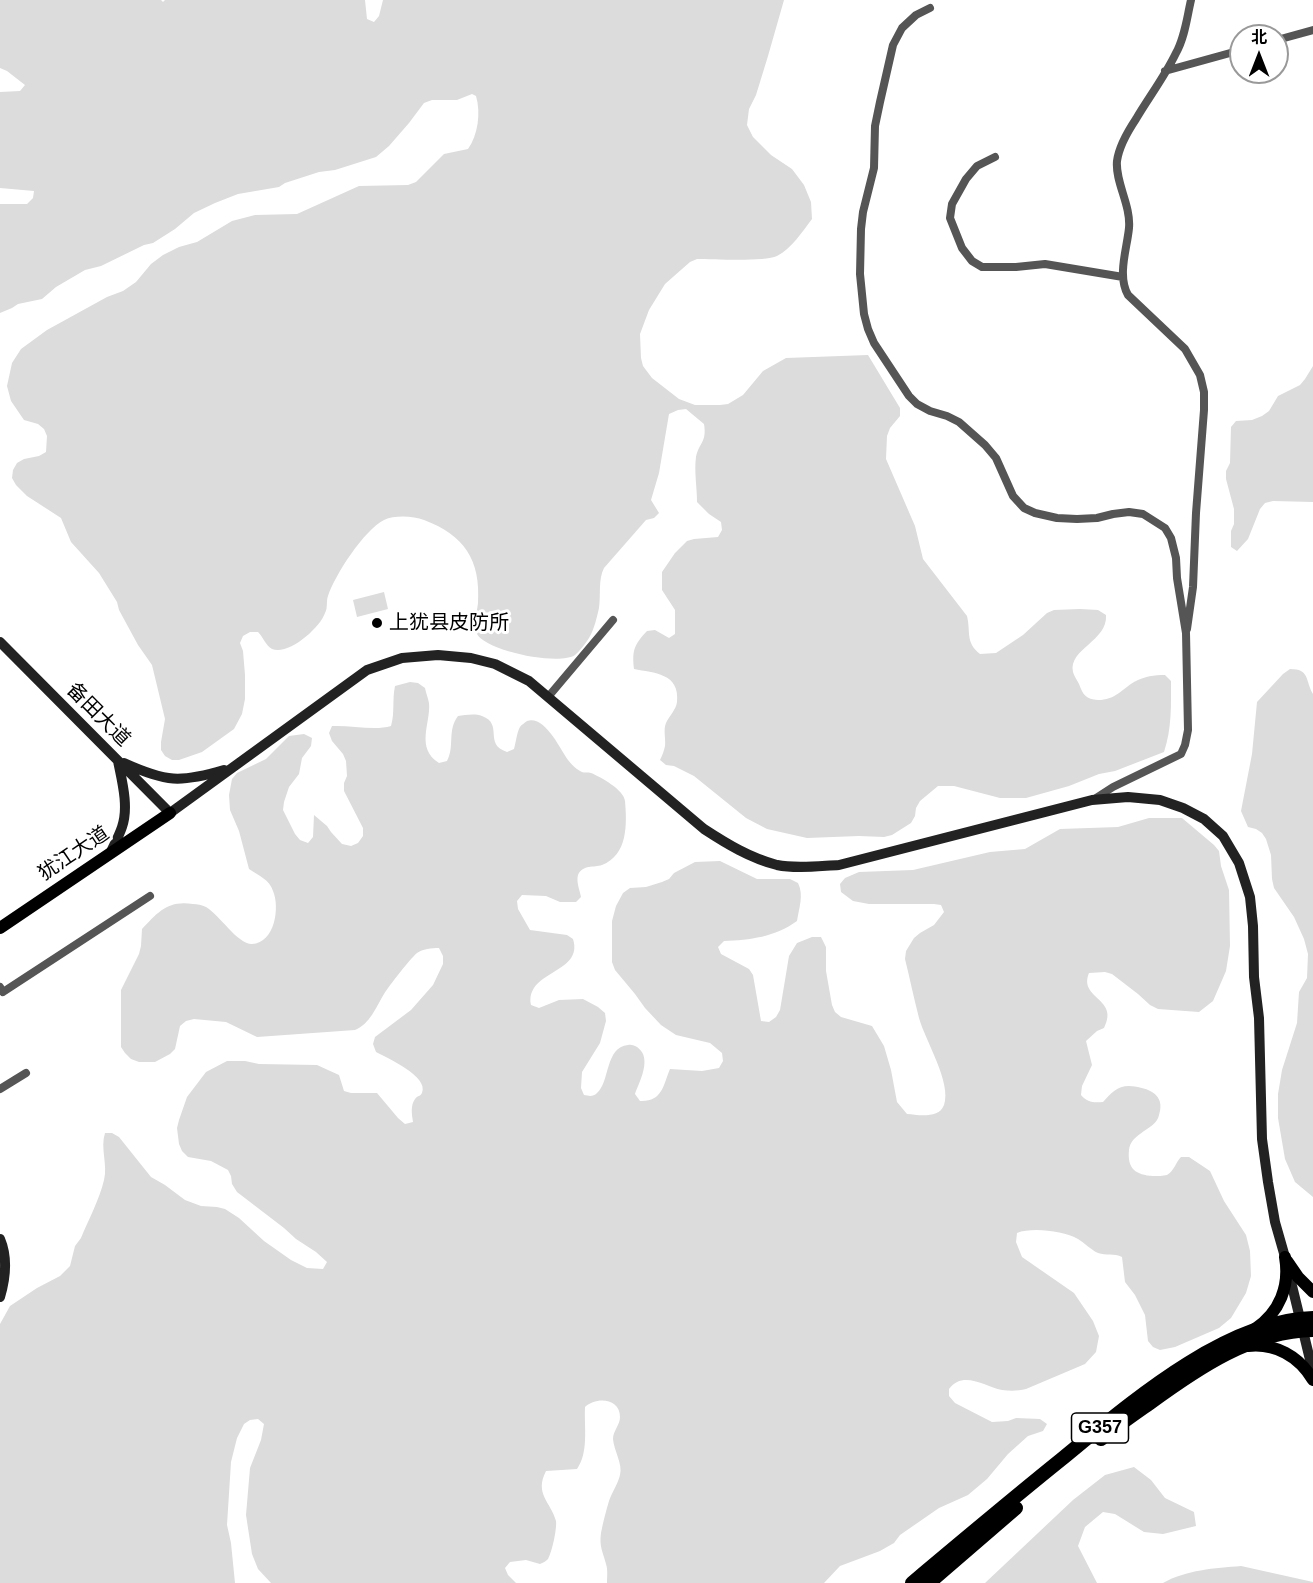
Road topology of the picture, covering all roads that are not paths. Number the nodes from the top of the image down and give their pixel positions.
1 (1191, 0) edge
2 (930, 8) dead end
3 (1313, 30) edge
4 (1289, 37) edge
5 (1229, 53) edge
6 (1165, 71) junction
7 (995, 157) dead end
8 (1123, 277) junction
9 (613, 620) dead end
10 (1186, 633) junction
11 (0, 642) edge
12 (548, 697) junction
13 (118, 761) junction
14 (233, 767) junction
15 (1092, 800) junction
16 (170, 813) junction
17 (110, 854) junction
18 (150, 896) dead end
19 (0, 928) edge
20 (1, 991) edge
21 (26, 1073) dead end
22 (0, 1089) edge
23 (0, 1239) edge
24 (1285, 1257) junction
25 (1313, 1292) edge
26 (0, 1297) edge
27 (1307, 1324) edge
28 (1249, 1332) junction
29 (1235, 1350) junction
30 (1313, 1372) edge
31 (1313, 1380) edge
32 (912, 1583) edge
33 (929, 1583) edge

1 - 6 street
2 - 10 street
3 - 4 street
5 - 6 street
6 - 8 street
7 - 8 street
8 - 10 street
9 - 12 street
10 - 15 street
11 - 13 main road, 备田大道
12 - 14 main road
12 - 15 main road
13 - 14 main road
13 - 16 main road, 备田大道
13 - 17 main road
14 - 16 main road
15 - 24 main road
16 - 17 main road, 犹江大道
17 - 19 main road, 犹江大道
18 - 20 street
21 - 22 street
23 - 26 main road
24 - 25 main road
24 - 27 main road
24 - 28 main road
27 - 28 highway, G357
27 - 29 highway, G357
27 - 30 main road
28 - 32 highway, G357
29 - 31 main road
29 - 33 highway, G357

